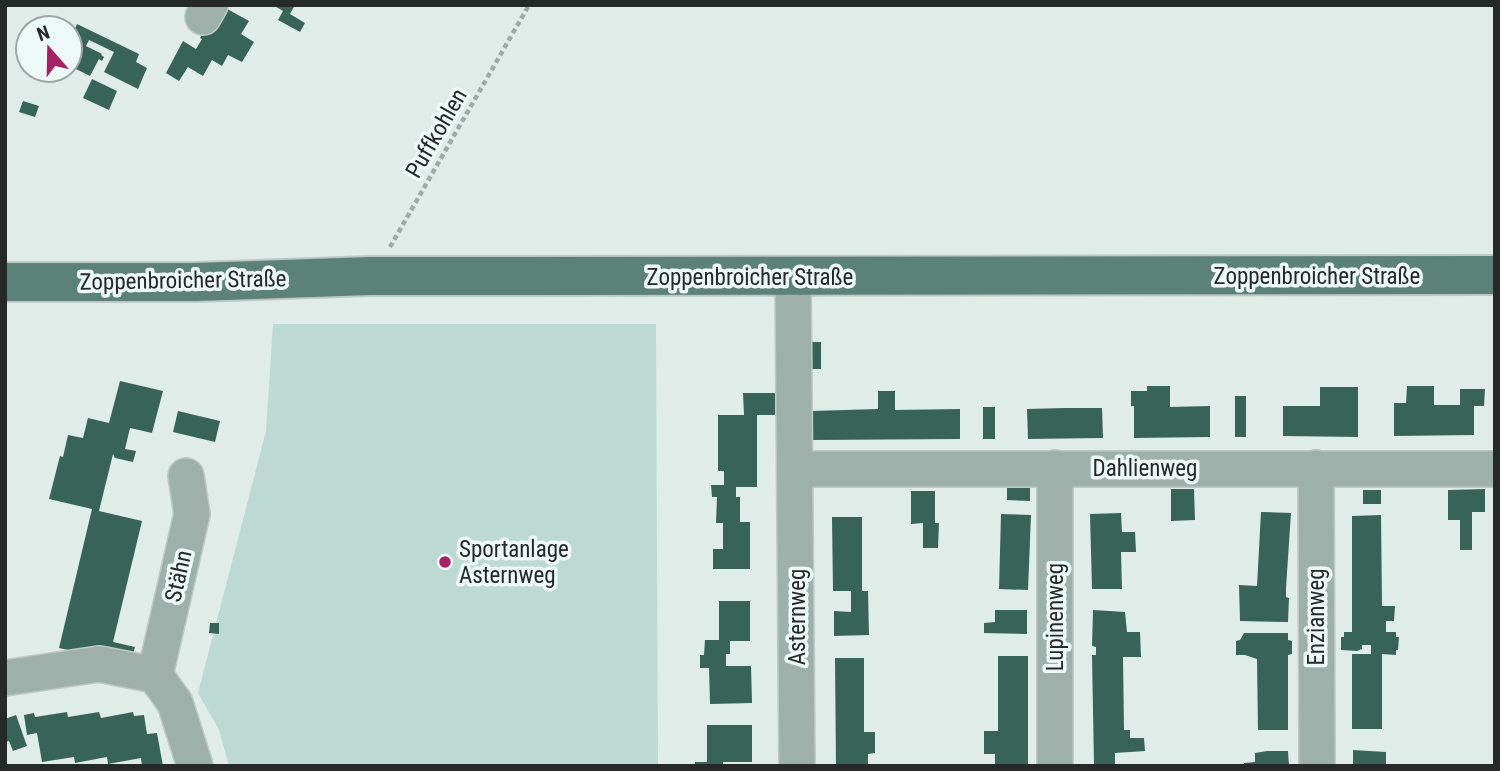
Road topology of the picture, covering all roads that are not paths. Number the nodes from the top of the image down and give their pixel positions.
1 (1495, 275) edge
2 (793, 276) junction
3 (5, 282) edge
4 (1055, 468) junction
5 (1316, 468) junction
6 (1495, 468) edge
7 (796, 469) junction
8 (186, 477) dead end
9 (155, 676) junction
10 (5, 678) edge
11 (195, 766) edge
12 (797, 766) edge
13 (1055, 766) edge
14 (1317, 766) edge

1 - 2 main road, Zoppenbroicher Straße
2 - 3 main road, Zoppenbroicher Straße
2 - 7 street, Asternweg
4 - 5 street, Dahlienweg
4 - 7 street, Dahlienweg
4 - 13 street, Lupinenweg
5 - 6 street, Dahlienweg
5 - 14 street, Enzianweg
7 - 12 street, Asternweg
8 - 9 street, Stähn
9 - 10 street
9 - 11 street

